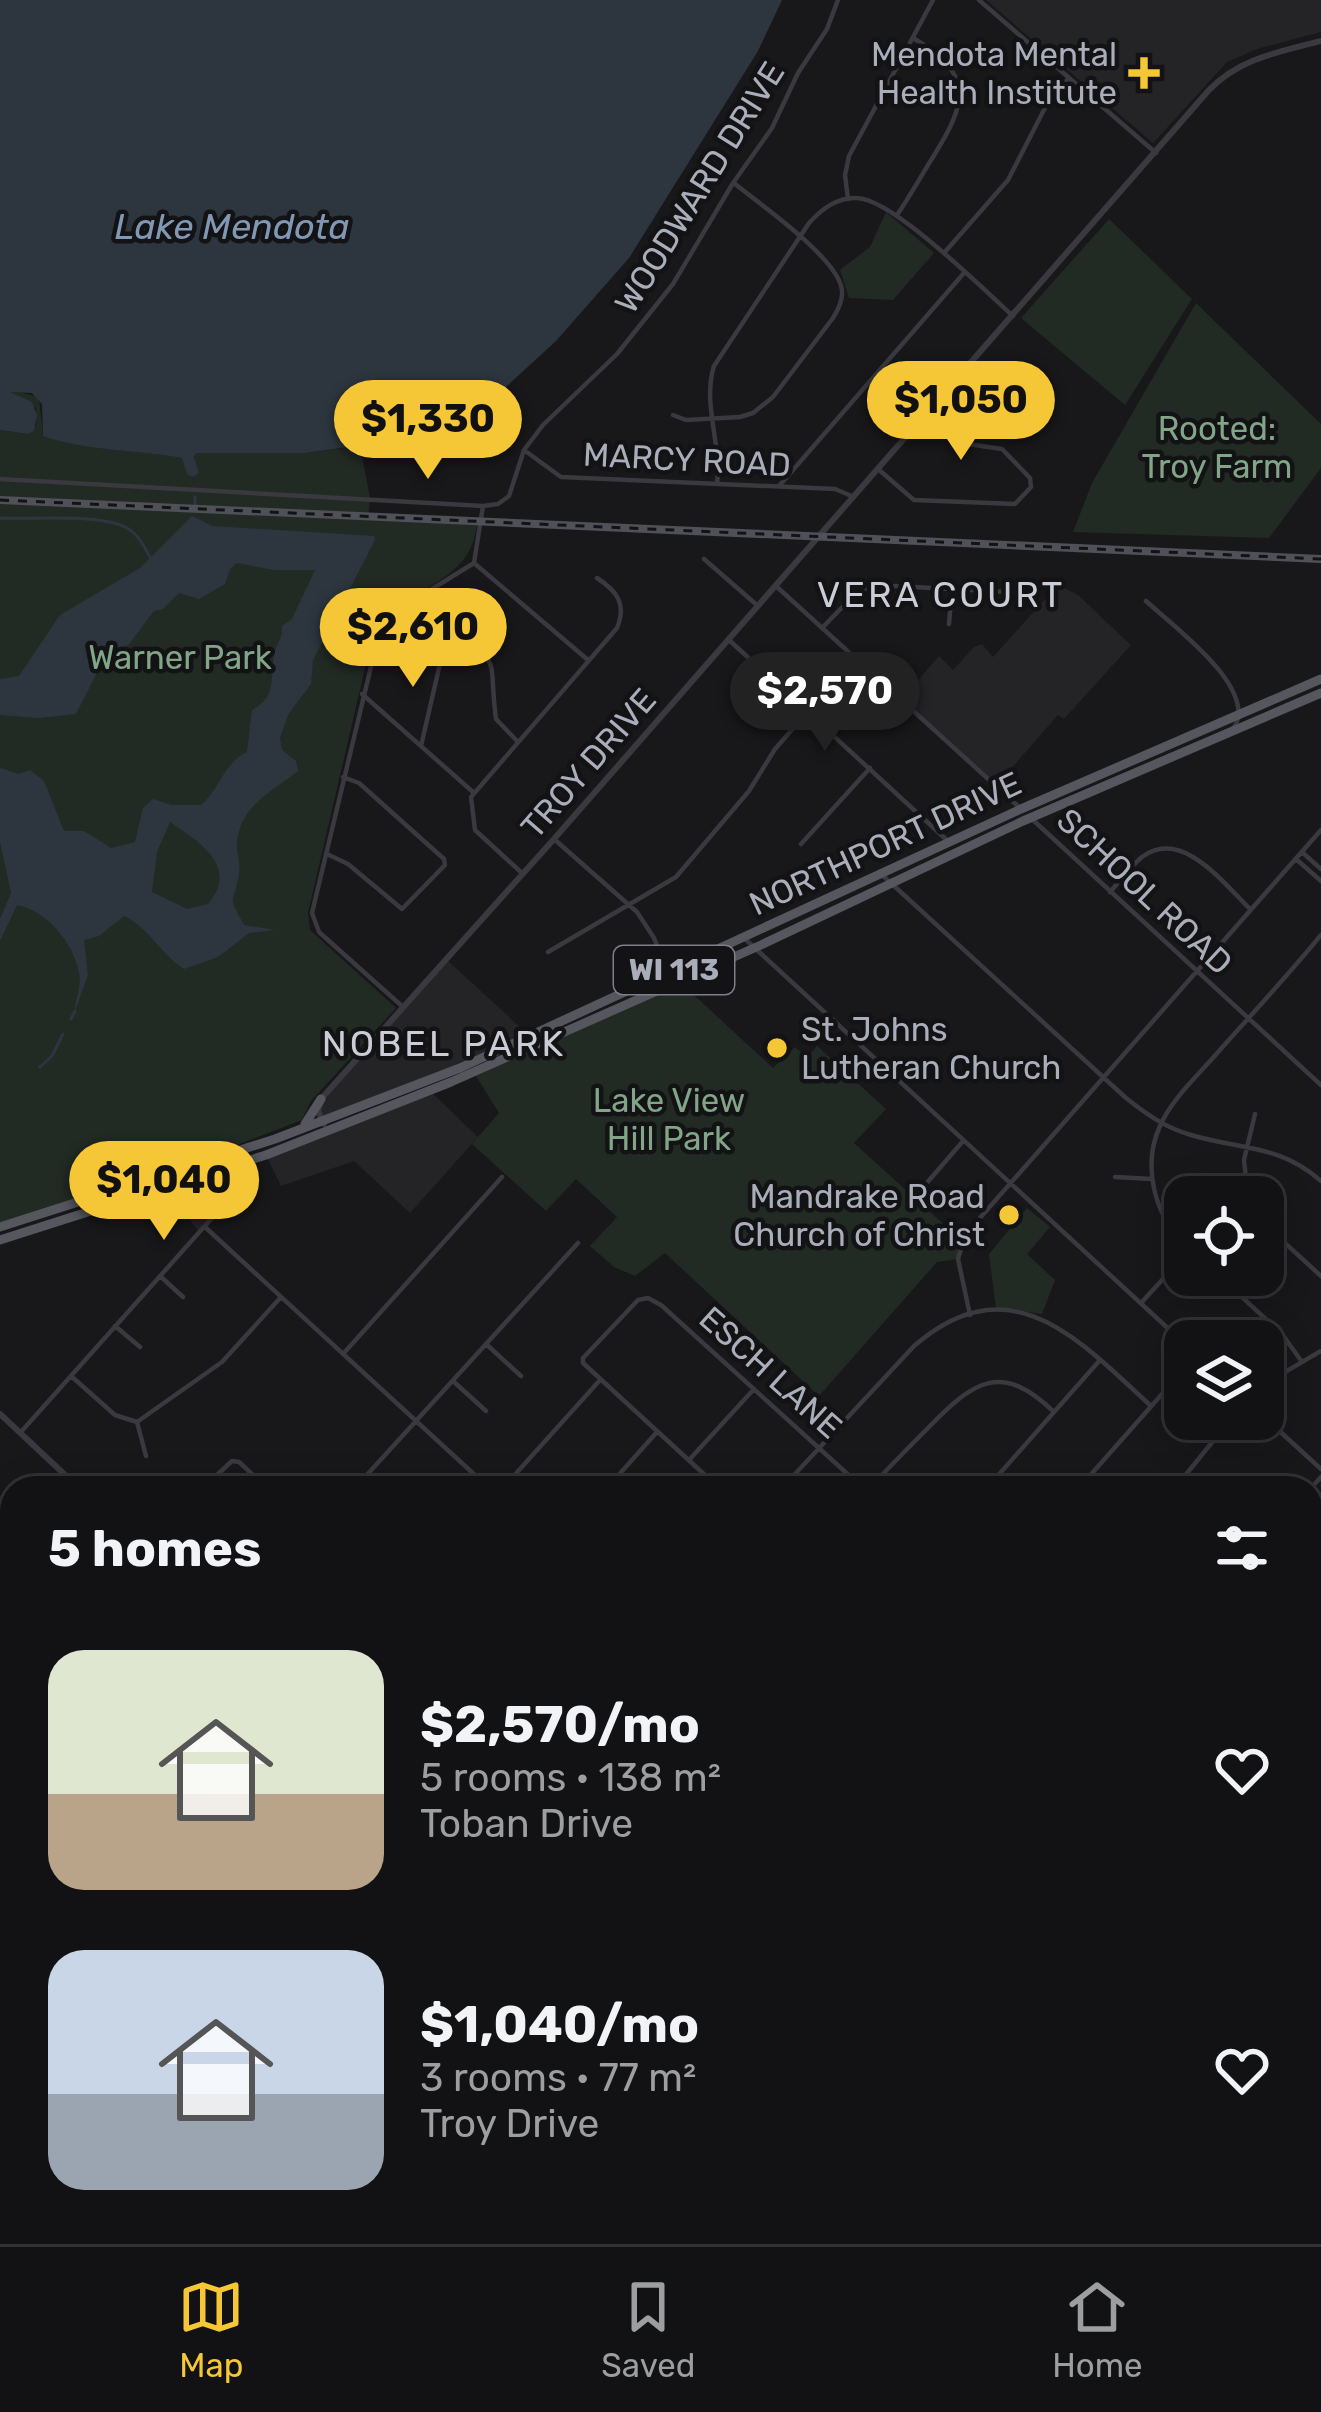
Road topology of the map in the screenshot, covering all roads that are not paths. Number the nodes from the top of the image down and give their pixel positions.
1 (838, 0) edge
2 (933, 0) edge
3 (979, 0) edge
4 (913, 38) junction
5 (1321, 41) edge
6 (1069, 78) junction
7 (1156, 153) junction
8 (733, 183) junction
9 (848, 199) junction
10 (896, 214) junction
11 (800, 238) junction
12 (942, 254) junction
13 (964, 273) junction
14 (1013, 316) junction
15 (931, 410) junction
16 (674, 415) dead end
17 (714, 419) junction
18 (524, 450) junction
19 (878, 470) junction
20 (0, 479) edge
21 (717, 484) junction
22 (778, 487) junction
23 (854, 496) junction
24 (483, 506) junction
25 (704, 559) dead end
26 (474, 563) junction
27 (597, 578) dead end
28 (776, 586) junction
29 (952, 587) junction
30 (1029, 592) dead end
31 (1146, 601) dead end
32 (408, 604) junction
33 (758, 606) junction
34 (949, 624) dead end
35 (823, 628) junction
36 (729, 640) junction
37 (445, 642) junction
38 (855, 658) junction
39 (588, 660) junction
40 (1319, 686) edge
41 (362, 694) junction
42 (808, 711) junction
43 (1241, 714) junction
44 (1230, 732) junction
45 (517, 741) junction
46 (421, 746) junction
47 (870, 768) junction
48 (343, 777) junction
49 (473, 792) junction
50 (1021, 808) junction
51 (1030, 818) junction
52 (1321, 830) edge
53 (554, 839) junction
54 (949, 842) junction
55 (801, 844) dead end
56 (1302, 852) junction
57 (326, 854) junction
58 (1296, 859) junction
59 (1321, 868) edge
60 (523, 874) junction
61 (881, 874) junction
62 (1321, 881) edge
63 (890, 883) junction
64 (1110, 892) junction
65 (629, 904) junction
66 (1251, 910) junction
67 (1321, 935) edge
68 (745, 938) junction
69 (753, 948) junction
70 (548, 952) dead end
71 (1196, 971) junction
72 (670, 979) junction
73 (403, 1007) junction
74 (1248, 1018) junction
75 (445, 1074) junction
76 (1104, 1078) junction
77 (1321, 1085) edge
78 (321, 1099) junction
79 (395, 1104) junction
80 (1255, 1114) dead end
81 (1161, 1123) junction
82 (325, 1126) junction
83 (274, 1139) junction
84 (963, 1141) junction
85 (1246, 1147) junction
86 (214, 1165) junction
87 (1243, 1176) edge
88 (502, 1177) dead end
89 (1115, 1177) dead end
90 (1152, 1179) junction
91 (1321, 1181) edge
92 (1011, 1184) junction
93 (920, 1192) dead end
94 (1164, 1217) edge
95 (0, 1227) edge
96 (205, 1227) junction
97 (0, 1240) edge
98 (1284, 1242) edge
99 (578, 1244) dead end
100 (160, 1276) junction
101 (1321, 1276) edge
102 (1164, 1278) edge
103 (1241, 1296) edge
104 (281, 1297) junction
105 (183, 1298) dead end
106 (1141, 1303) junction
107 (970, 1315) junction
108 (1164, 1324) edge
109 (115, 1326) junction
110 (486, 1344) junction
111 (140, 1347) dead end
112 (1321, 1351) edge
113 (343, 1354) junction
114 (1100, 1360) junction
115 (1302, 1362) junction
116 (1284, 1373) edge
117 (71, 1376) junction
118 (521, 1376) dead end
119 (600, 1380) junction
120 (453, 1381) junction
121 (754, 1389) junction
122 (1164, 1391) edge
123 (1151, 1406) junction
124 (486, 1411) dead end
125 (1054, 1412) junction
126 (0, 1414) edge
127 (416, 1421) junction
128 (137, 1422) junction
129 (657, 1432) junction
130 (20, 1433) junction
131 (1284, 1437) edge
132 (1214, 1440) edge
133 (818, 1448) junction
134 (146, 1456) dead end
135 (689, 1460) junction
136 (1321, 1473) edge
137 (67, 1476) edge
138 (216, 1476) edge
139 (254, 1476) edge
140 (367, 1476) edge
141 (475, 1476) edge
142 (514, 1476) edge
143 (618, 1476) edge
144 (706, 1476) edge
145 (793, 1476) edge
146 (852, 1476) edge
147 (878, 1476) edge
148 (998, 1476) edge
149 (1089, 1476) edge
150 (1185, 1476) edge

1 - 8 street, WOODWARD DRIVE
2 - 4 street
3 - 6 street
4 - 9 street
4 - 10 street
5 - 7 street, TROY DRIVE
6 - 7 street
6 - 12 street
7 - 14 street, TROY DRIVE
8 - 11 street
8 - 18 street, WOODWARD DRIVE
9 - 10 street
9 - 11 street
10 - 12 street
11 - 17 street
11 - 17 street
12 - 13 street
13 - 14 street
13 - 22 street
14 - 15 street, TROY DRIVE
15 - 19 street, TROY DRIVE
15 - 19 street
16 - 17 street
17 - 21 street
18 - 21 street, MARCY ROAD
18 - 24 street, WOODWARD DRIVE
19 - 23 street, TROY DRIVE
20 - 24 street
21 - 22 street, MARCY ROAD
22 - 23 street, MARCY ROAD
23 - 28 street, TROY DRIVE
24 - 26 street
25 - 33 street
26 - 32 street
26 - 39 street
27 - 39 street
28 - 33 street, TROY DRIVE
28 - 35 street, SCHOOL ROAD
29 - 30 street
29 - 34 street
29 - 35 street
31 - 43 street
32 - 37 street
32 - 41 street
33 - 36 street, TROY DRIVE
35 - 38 street, SCHOOL ROAD
36 - 42 street
36 - 53 street, TROY DRIVE
37 - 45 street
37 - 46 street
38 - 42 street
38 - 50 street, SCHOOL ROAD
39 - 45 street
40 - 43 main road, NORTHPORT DRIVE / WI 113
40 - 44 main road, NORTHPORT DRIVE / WI 113
41 - 46 street
41 - 48 street
42 - 47 street
42 - 65 street
43 - 44 street
43 - 50 main road, NORTHPORT DRIVE / WI 113
44 - 51 main road, NORTHPORT DRIVE / WI 113
45 - 49 street
46 - 49 street
47 - 54 street
47 - 55 street
48 - 57 street
48 - 57 street
49 - 60 street
50 - 51 street, SCHOOL ROAD
50 - 54 main road, NORTHPORT DRIVE / WI 113
51 - 63 main road, NORTHPORT DRIVE / WI 113
51 - 64 street, SCHOOL ROAD
52 - 56 street
53 - 60 street, TROY DRIVE
53 - 65 street
54 - 61 main road, NORTHPORT DRIVE / WI 113
56 - 58 street
56 - 59 street
57 - 73 street
58 - 62 street
58 - 66 street
60 - 73 street, TROY DRIVE
61 - 63 street
61 - 68 main road, NORTHPORT DRIVE / WI 113
63 - 69 main road, NORTHPORT DRIVE / WI 113
63 - 76 street
64 - 66 street
64 - 71 street, SCHOOL ROAD
65 - 70 street
65 - 72 street
66 - 71 street
67 - 74 street
68 - 69 street
68 - 72 main road, NORTHPORT DRIVE / WI 113
69 - 72 main road, NORTHPORT DRIVE / WI 113
69 - 84 street
71 - 74 street, SCHOOL ROAD
71 - 76 street
72 - 75 main road, NORTHPORT DRIVE / WI 113
72 - 79 main road, NORTHPORT DRIVE / WI 113
73 - 78 street, TROY DRIVE
74 - 77 street, SCHOOL ROAD
74 - 81 street
75 - 79 main road
75 - 82 main road, NORTHPORT DRIVE / WI 113
76 - 81 street
76 - 92 street
78 - 82 street
78 - 83 main road
79 - 82 main road, NORTHPORT DRIVE / WI 113
80 - 85 street
81 - 85 street
81 - 90 street
82 - 83 main road, NORTHPORT DRIVE / WI 113
82 - 86 main road, NORTHPORT DRIVE / WI 113
83 - 86 main road, NORTHPORT DRIVE / WI 113
84 - 92 street
84 - 93 street
85 - 87 street
85 - 91 street
86 - 95 main road, NORTHPORT DRIVE / WI 113
86 - 96 street
86 - 97 main road, NORTHPORT DRIVE / WI 113
88 - 113 street
89 - 90 street
90 - 94 street
92 - 106 street
92 - 107 street
96 - 100 street
96 - 104 street
98 - 101 street
99 - 110 street
100 - 105 street
100 - 109 street
102 - 106 street
103 - 115 street
104 - 113 street
104 - 128 street
106 - 108 street
107 - 114 street
107 - 133 street
109 - 111 street
109 - 117 street
110 - 118 street
110 - 120 street
112 - 115 street
113 - 127 street
114 - 123 street
114 - 125 street
115 - 116 street
117 - 128 street
117 - 130 street
119 - 121 street, ESCH LANE
119 - 129 street
119 - 142 street
120 - 124 street
120 - 127 street
121 - 133 street, ESCH LANE
121 - 135 street
122 - 123 street
123 - 149 street
125 - 147 street
125 - 148 street
126 - 130 street
127 - 140 street
127 - 141 street
128 - 134 street
129 - 135 street
129 - 143 street
130 - 137 street
131 - 136 street
132 - 150 street
133 - 145 street
133 - 146 street, ESCH LANE
135 - 144 street
138 - 139 street

